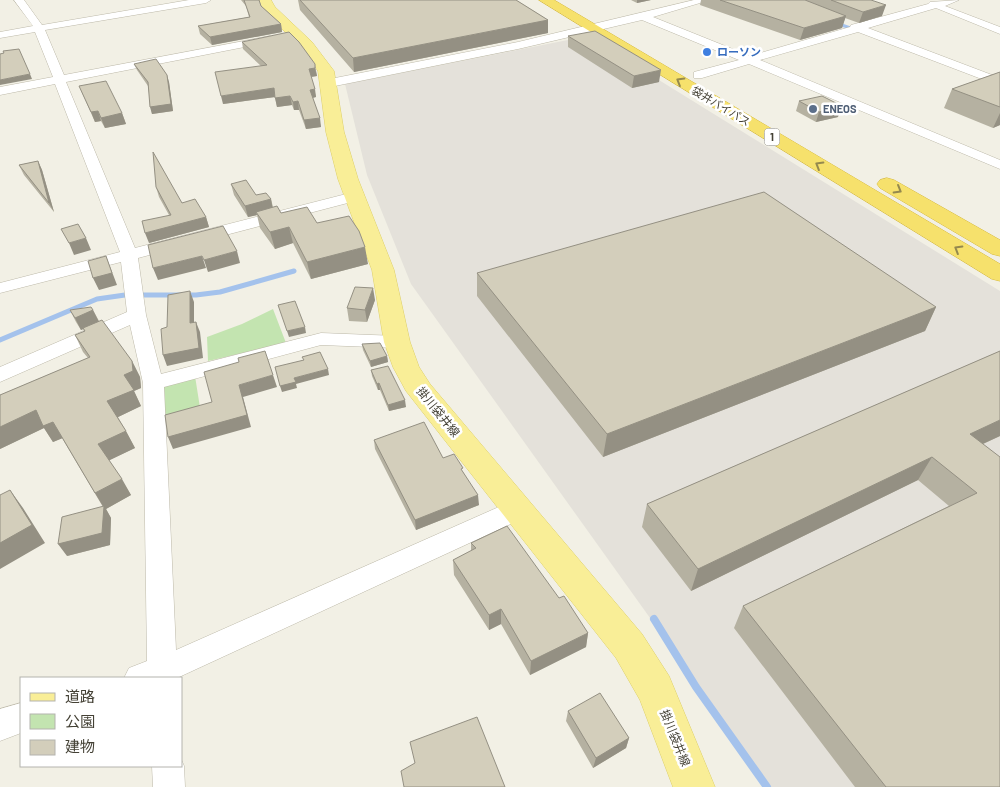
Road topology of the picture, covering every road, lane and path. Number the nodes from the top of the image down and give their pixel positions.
1 (18, 0) edge
2 (206, 0) edge
3 (265, 0) edge
4 (545, 0) edge
5 (567, 0) edge
6 (705, 0) edge
7 (924, 0) edge
8 (954, 0) edge
9 (937, 5) junction
10 (644, 16) junction
11 (840, 22) edge
12 (603, 27) junction
13 (39, 28) junction
14 (857, 29) junction
15 (1000, 31) edge
16 (296, 34) junction
17 (0, 35) edge
18 (751, 60) junction
19 (698, 75) junction
20 (60, 79) junction
21 (1000, 82) edge
22 (330, 83) junction
23 (0, 91) edge
24 (784, 125) dead end
25 (1000, 165) edge
26 (870, 174) dead end
27 (354, 197) junction
28 (1000, 249) edge
29 (129, 254) junction
30 (1000, 274) edge
31 (0, 288) edge
32 (137, 315) junction
33 (397, 342) junction
34 (0, 375) edge
35 (153, 383) junction
36 (519, 509) junction
37 (154, 676) edge
38 (20, 718) edge
39 (0, 725) edge
40 (168, 767) edge
41 (169, 787) edge
42 (694, 787) edge

1 - 13 street
2 - 13 street
3 - 16 main road, 掛川袋井線
4 - 12 highway, 袋井バイパス / 1
5 - 12 highway, 袋井バイパス / 1
6 - 10 street
7 - 9 street
8 - 9 street
9 - 14 street
9 - 15 street
10 - 12 street
10 - 18 street
11 - 14 street
12 - 19 highway, 袋井バイパス / 1
12 - 22 street
30 -> 12 highway, 袋井バイパス / 1
13 - 17 street
13 - 20 street
14 - 18 street
14 - 21 street
16 - 20 street
16 - 22 main road, 掛川袋井線
18 - 19 street
18 - 25 street
19 - 24 highway, 袋井バイパス / 1
20 - 23 street
20 - 29 street
22 - 27 main road, 掛川袋井線
26 -> 28 highway
27 - 29 street
27 - 33 main road, 掛川袋井線
29 - 31 street
29 - 32 street
32 - 34 street
32 - 35 street
33 - 35 street
33 - 36 main road, 掛川袋井線
35 - 37 street
36 - 37 street
36 - 42 main road, 掛川袋井線
38 - 39 street
40 - 41 street

